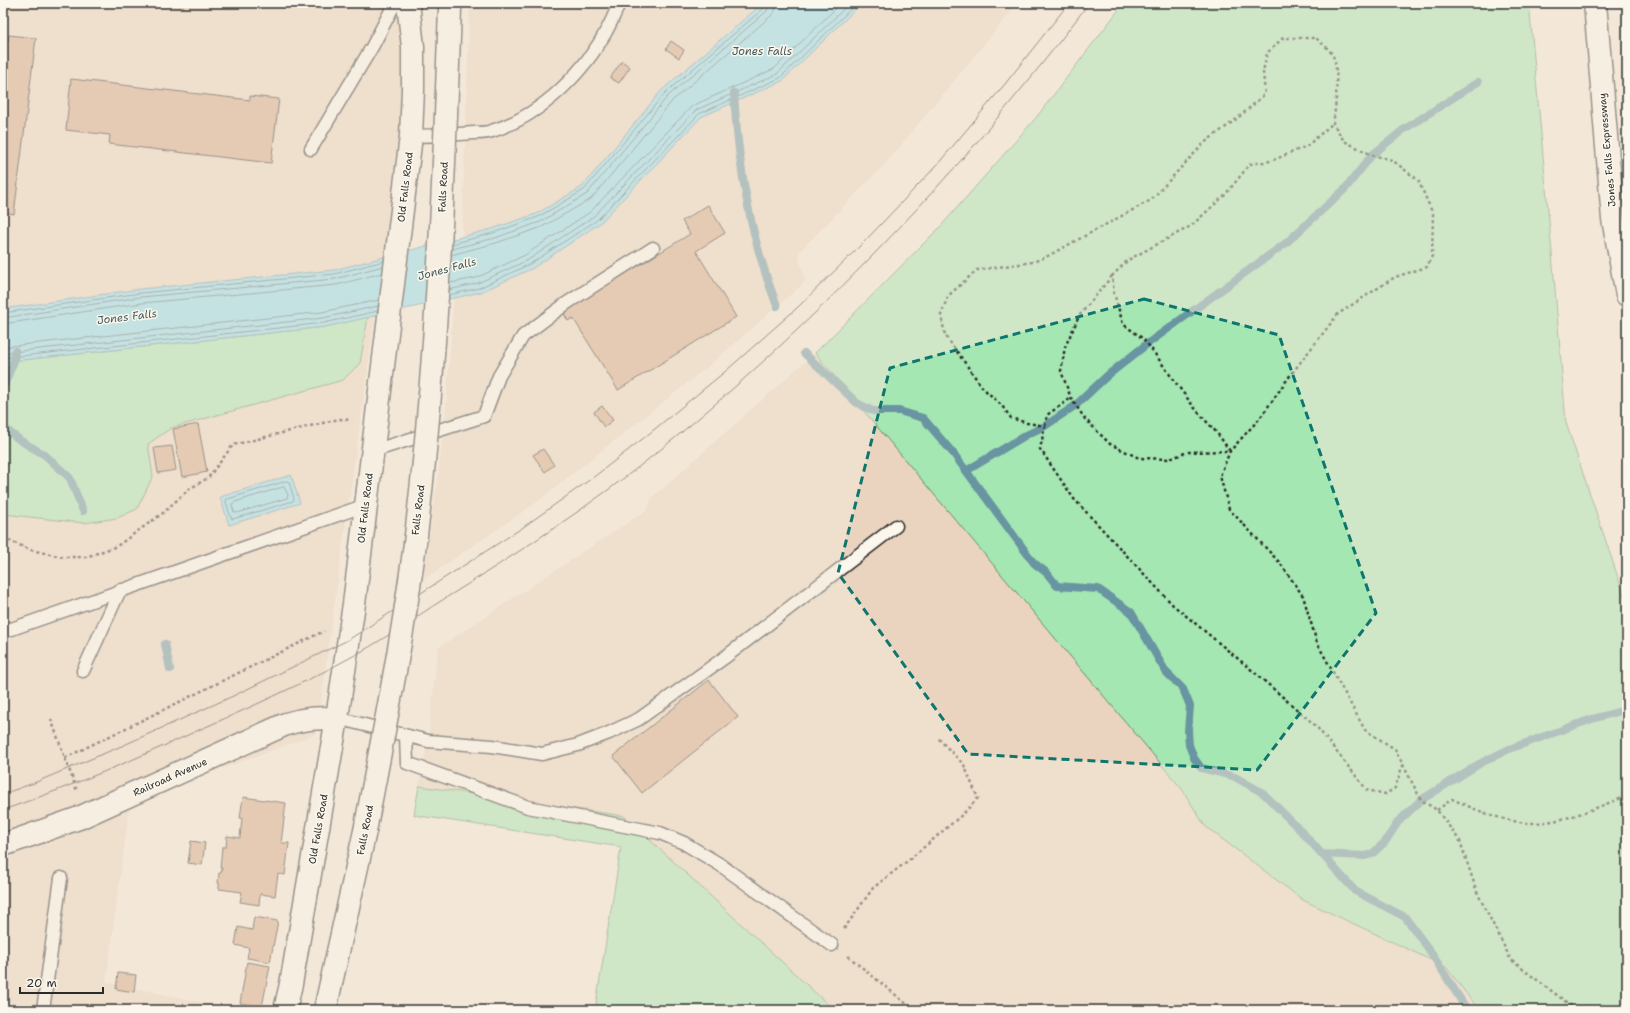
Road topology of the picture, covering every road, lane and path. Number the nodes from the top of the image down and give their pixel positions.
1 (395, 3) edge
2 (408, 3) edge
3 (619, 3) edge
4 (1595, 3) edge
5 (450, 5) edge
6 (1333, 123) junction
7 (410, 136) junction
8 (311, 149) dead end
9 (653, 248) dead end
10 (1112, 276) junction
11 (1627, 295) edge
12 (1071, 398) junction
13 (339, 419) dead end
14 (1045, 426) junction
15 (372, 451) junction
16 (1230, 452) junction
17 (366, 505) junction
18 (896, 526) dead end
19 (3, 538) edge
20 (120, 590) junction
21 (330, 628) dead end
22 (3, 632) edge
23 (83, 671) dead end
24 (51, 718) dead end
25 (337, 718) junction
26 (406, 736) junction
27 (937, 737) dead end
28 (1403, 764) junction
29 (1627, 796) edge
30 (1437, 810) junction
31 (3, 845) edge
32 (61, 878) dead end
33 (832, 946) junction
34 (43, 1010) edge
35 (285, 1010) edge
36 (325, 1010) edge
37 (914, 1010) edge
38 (1582, 1010) edge

1 - 8 lane
2 - 7 main road, Old Falls Road
3 - 7 lane
4 - 11 main road, Jones Falls Expressway
5 - 36 main road, Falls Road, bridge
6 - 10 path
6 - 14 path
6 - 16 path
7 - 15 main road, Old Falls Road
9 - 15 lane
10 - 12 path
10 - 16 path
12 - 14 path
12 - 16 path
13 - 19 path
14 - 28 path
15 - 17 main road, Old Falls Road
16 - 28 path
17 - 20 lane
17 - 25 main road, Old Falls Road
18 - 26 lane
20 - 22 lane
20 - 23 lane
21 - 24 path
25 - 26 lane
25 - 31 main road, Railroad Avenue
25 - 35 main road, Old Falls Road
26 - 33 lane
27 - 33 path
28 - 30 path
29 - 30 path
30 - 38 path
32 - 34 lane
33 - 37 path

